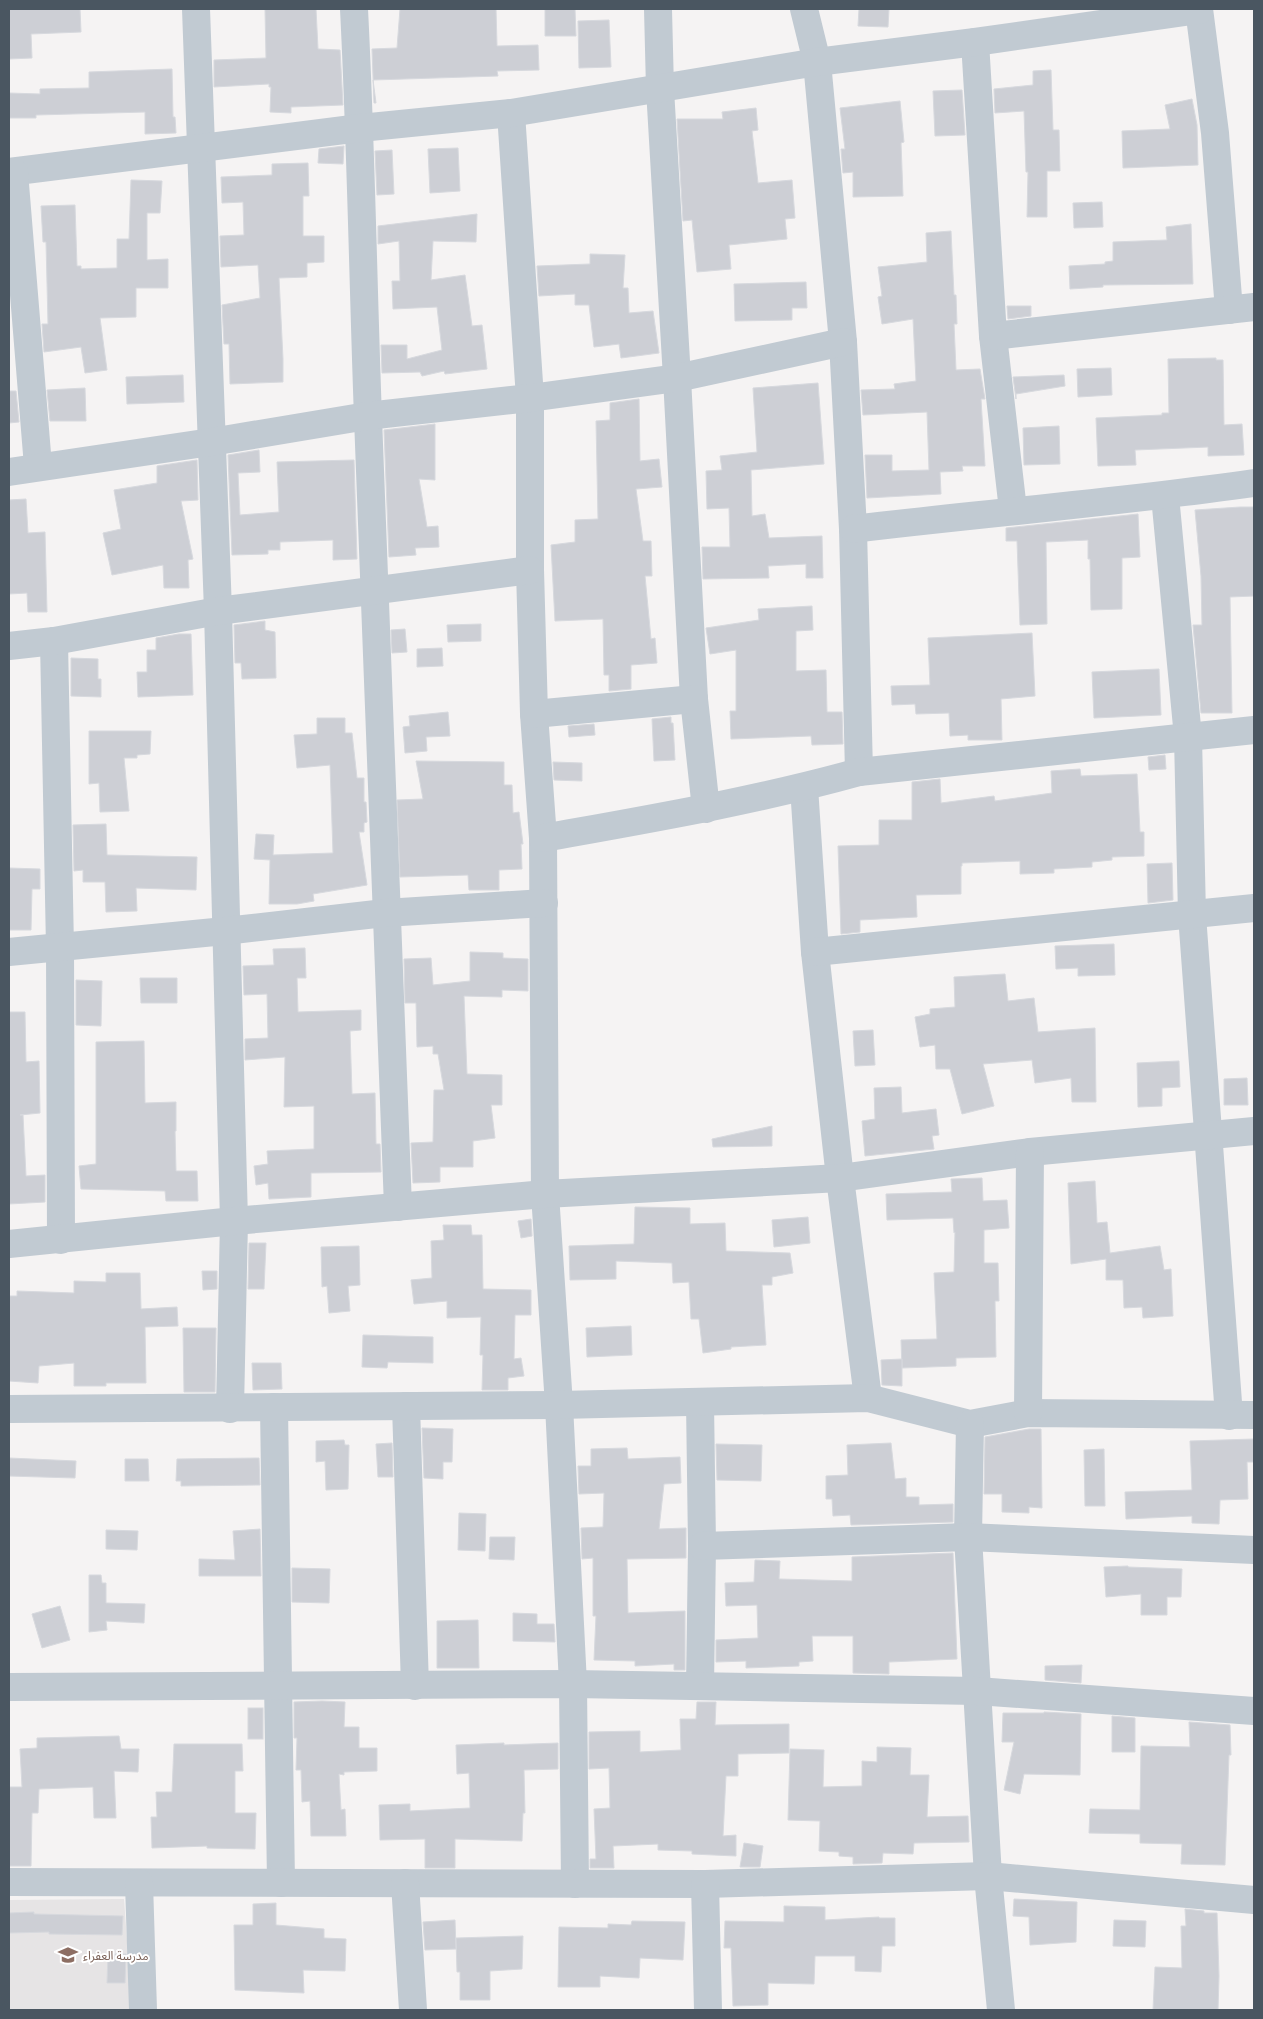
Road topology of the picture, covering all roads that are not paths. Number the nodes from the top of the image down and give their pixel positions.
1 (196, 9) edge
2 (354, 9) edge
3 (658, 9) edge
4 (804, 9) edge
5 (1199, 10) edge
6 (975, 42) junction
7 (817, 62) junction
8 (660, 89) junction
9 (511, 113) junction
10 (360, 128) junction
11 (201, 149) junction
12 (11, 172) edge
13 (1242, 308) edge
14 (993, 336) junction
15 (844, 342) junction
16 (19, 356) edge
17 (678, 378) junction
18 (530, 398) junction
19 (368, 416) junction
20 (211, 442) junction
21 (38, 466) junction
22 (9, 472) edge
23 (1254, 483) edge
24 (1165, 496) junction
25 (1013, 510) junction
26 (853, 529) junction
27 (530, 570) junction
28 (374, 589) junction
29 (218, 611) junction
30 (54, 640) junction
31 (9, 646) edge
32 (694, 699) junction
33 (534, 714) junction
34 (1254, 730) edge
35 (1188, 737) junction
36 (860, 772) junction
37 (804, 787) junction
38 (706, 809) junction
39 (542, 838) junction
40 (544, 902) junction
41 (1254, 908) edge
42 (385, 913) junction
43 (1192, 915) junction
44 (225, 931) junction
45 (60, 948) junction
46 (9, 952) edge
47 (815, 952) junction
48 (1254, 1131) edge
49 (1209, 1136) junction
50 (1030, 1152) junction
51 (840, 1178) junction
52 (545, 1194) junction
53 (398, 1207) junction
54 (234, 1221) junction
55 (61, 1240) junction
56 (9, 1244) edge
57 (868, 1398) junction
58 (700, 1402) junction
59 (559, 1405) junction
60 (406, 1406) junction
61 (274, 1407) junction
62 (230, 1408) junction
63 (9, 1409) edge
64 (1028, 1412) junction
65 (1242, 1416) edge
66 (970, 1424) junction
67 (968, 1537) junction
68 (702, 1546) junction
69 (1254, 1550) edge
70 (572, 1684) junction
71 (415, 1686) junction
72 (700, 1686) junction
73 (9, 1687) edge
74 (278, 1687) junction
75 (977, 1691) junction
76 (1254, 1711) edge
77 (988, 1876) junction
78 (9, 1882) edge
79 (281, 1882) junction
80 (139, 1883) junction
81 (405, 1883) junction
82 (575, 1884) junction
83 (705, 1884) junction
84 (1254, 1900) edge
85 (143, 2010) edge
86 (413, 2010) edge
87 (708, 2010) edge
88 (1001, 2010) edge

1 - 11 street
2 - 10 street
3 - 8 street
4 - 7 street
5 - 6 street
5 - 13 street
6 - 7 street
6 - 14 street
7 - 8 street
7 - 15 street
8 - 9 street
8 - 17 street
9 - 10 street
9 - 18 street
10 - 11 street
10 - 19 street
11 - 12 street
11 - 20 street
12 - 16 street
13 - 14 street
14 - 25 street
15 - 17 street
15 - 26 street
16 - 21 street
17 - 18 street
17 - 32 street
18 - 19 street
18 - 27 street
19 - 20 street
19 - 28 street
20 - 21 street
20 - 29 street
21 - 22 street
23 - 24 street
24 - 25 street
24 - 35 street
25 - 26 street
26 - 36 street
27 - 28 street
27 - 33 street
28 - 29 street
28 - 42 street
29 - 30 street
29 - 44 street
30 - 31 street
30 - 45 street
32 - 33 street
32 - 38 street
33 - 39 street
34 - 35 street
35 - 36 street
35 - 43 street
36 - 37 street
37 - 38 street
37 - 47 street
38 - 39 street
39 - 40 street
40 - 42 street
40 - 52 street
41 - 43 street
42 - 44 street
42 - 53 street
43 - 47 street
43 - 49 street
44 - 45 street
44 - 54 street
45 - 46 street
45 - 55 street
47 - 51 street
48 - 49 street
49 - 50 street
49 - 65 street
50 - 51 street
50 - 64 street
51 - 52 street
51 - 57 street
52 - 53 street
52 - 59 street
53 - 54 street
54 - 55 street
54 - 62 street
55 - 56 street
57 - 58 street
57 - 66 street
58 - 59 street
58 - 68 street
59 - 60 street
59 - 70 street
60 - 61 street
60 - 71 street
61 - 62 street
61 - 74 street
62 - 63 street
64 - 65 street
64 - 66 street
66 - 67 street
67 - 68 street
67 - 69 street
67 - 75 street
68 - 72 street
70 - 71 street
70 - 72 street
70 - 82 street
71 - 74 street
72 - 75 street
73 - 74 street
74 - 79 street
75 - 76 street
75 - 77 street
77 - 83 street
77 - 84 street
77 - 88 street
78 - 80 street
79 - 80 street
79 - 81 street
80 - 85 street
81 - 82 street
81 - 86 street
82 - 83 street
83 - 87 street

